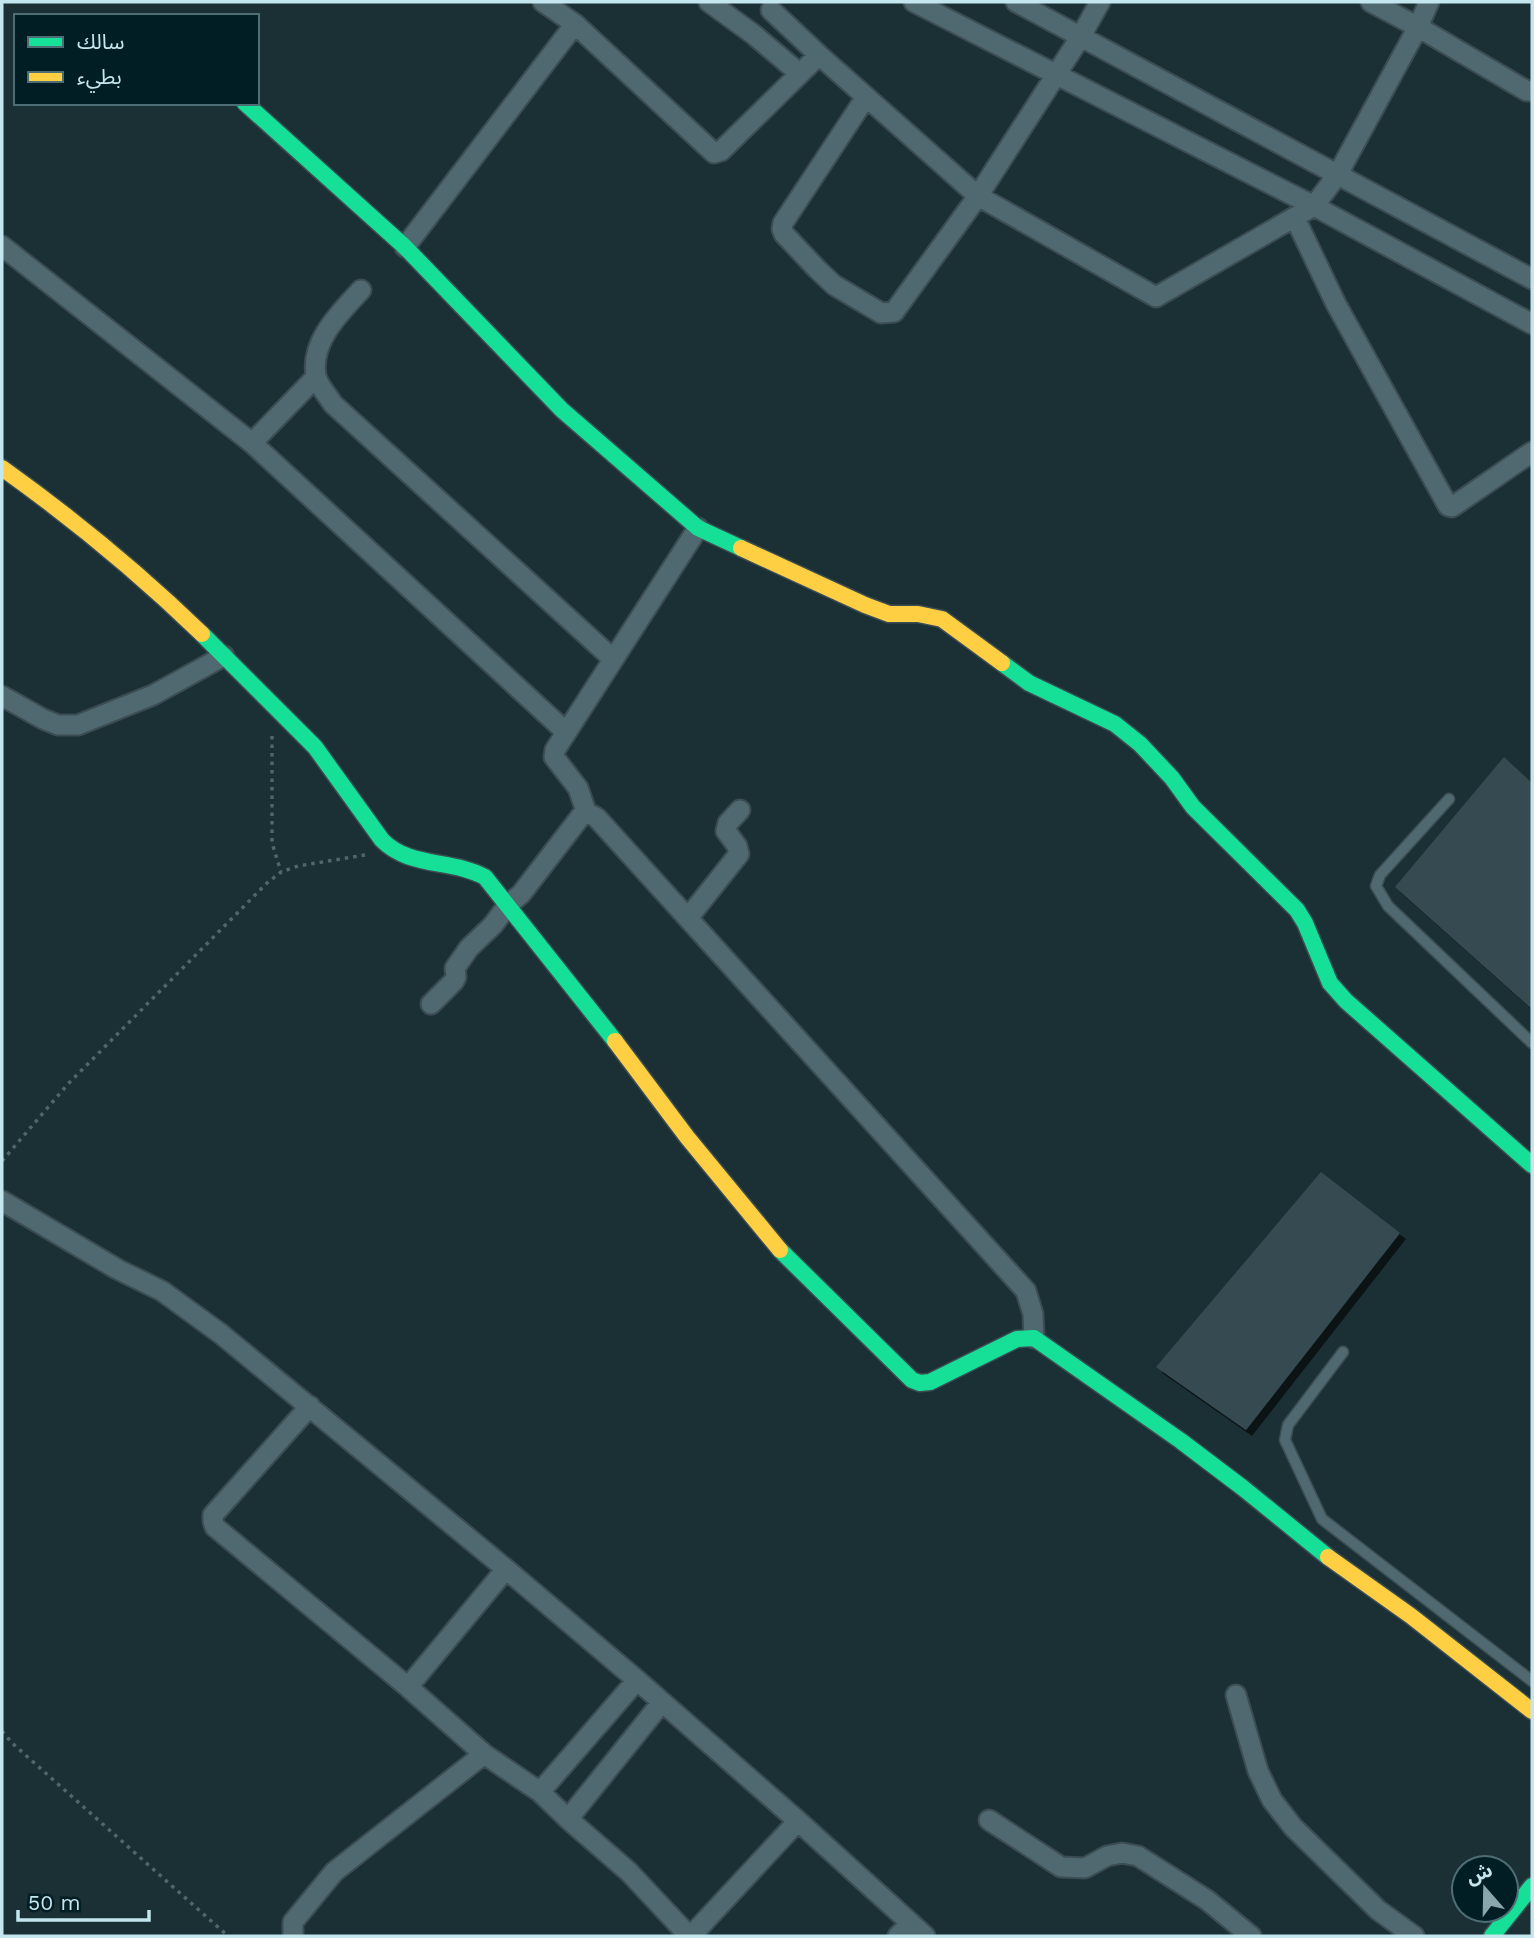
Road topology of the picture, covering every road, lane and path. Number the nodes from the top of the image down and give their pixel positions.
1 (543, 2) edge
2 (709, 2) edge
3 (914, 2) edge
4 (1016, 2) edge
5 (1100, 2) edge
6 (1371, 2) edge
7 (1429, 2) edge
8 (773, 6) edge
9 (575, 24) junction
10 (1418, 27) junction
11 (753, 34) junction
12 (1081, 36) junction
13 (818, 55) junction
14 (1056, 73) junction
15 (799, 74) junction
16 (1532, 91) edge
17 (866, 97) junction
18 (247, 105) edge
19 (1338, 174) junction
20 (978, 196) junction
21 (1314, 206) junction
22 (1295, 218) junction
23 (2, 246) edge
24 (405, 247) junction
25 (1532, 279) edge
26 (361, 290) dead end
27 (1532, 324) edge
28 (316, 377) junction
29 (252, 443) junction
30 (1532, 452) edge
31 (2, 468) edge
32 (698, 528) junction
33 (224, 656) junction
34 (613, 659) junction
35 (2, 696) edge
36 (283, 715) junction
37 (566, 732) junction
38 (1449, 799) dead end
39 (740, 810) dead end
40 (587, 814) junction
41 (392, 850) junction
42 (281, 872) junction
43 (508, 905) junction
44 (688, 918) junction
45 (431, 1004) dead end
46 (1532, 1042) edge
47 (2, 1161) edge
48 (1532, 1165) edge
49 (2, 1202) edge
50 (1034, 1338) junction
51 (1343, 1352) dead end
52 (310, 1406) junction
53 (506, 1569) junction
54 (637, 1680) junction
55 (1532, 1681) edge
56 (408, 1687) junction
57 (1236, 1695) dead end
58 (662, 1702) junction
59 (1532, 1711) edge
60 (2, 1731) edge
61 (484, 1754) junction
62 (540, 1792) junction
63 (568, 1819) junction
64 (989, 1820) dead end
65 (798, 1821) junction
66 (1532, 1886) edge
67 (911, 1932) edge
68 (228, 1936) edge
69 (292, 1936) edge
70 (690, 1936) edge
71 (1251, 1936) edge
72 (1414, 1936) edge
73 (1492, 1936) edge

1 - 9 street
2 - 11 street
3 - 14 street
4 - 12 street
5 - 12 street
6 - 10 street
7 - 10 street
8 - 11 street
8 - 13 street
9 - 15 street
9 - 24 street
10 - 16 street
10 - 19 street
11 - 15 street
12 - 14 street
12 - 19 street
13 - 15 street
13 - 17 street
14 - 20 street
14 - 21 street
17 - 20 street
17 - 20 street
18 - 24 main road
19 - 21 street
19 - 25 street
20 - 22 street
21 - 22 street
21 - 27 street
22 - 30 street
23 - 29 street
24 - 32 main road
26 - 28 street
28 - 29 street
28 - 34 street
29 - 37 street
31 - 33 main road
32 - 34 street
32 - 48 main road
33 - 35 street
33 - 36 main road
34 - 37 street
36 - 41 main road
36 - 42 path
37 - 40 street
38 - 46 lane
39 - 44 street
40 - 43 street
40 - 44 street
41 - 42 path
41 - 43 main road
42 - 47 path
43 - 45 street
43 - 50 main road
44 - 50 street
49 - 52 street
50 - 59 main road
51 - 55 lane
52 - 53 street
52 - 56 street
53 - 54 street
53 - 56 street
54 - 58 street
54 - 62 street
56 - 61 street
57 - 72 street
58 - 63 street
58 - 65 street
60 - 68 path
61 - 62 street
61 - 69 street
62 - 63 street
63 - 70 street
64 - 71 street
65 - 67 street
65 - 70 street
66 - 73 main road

